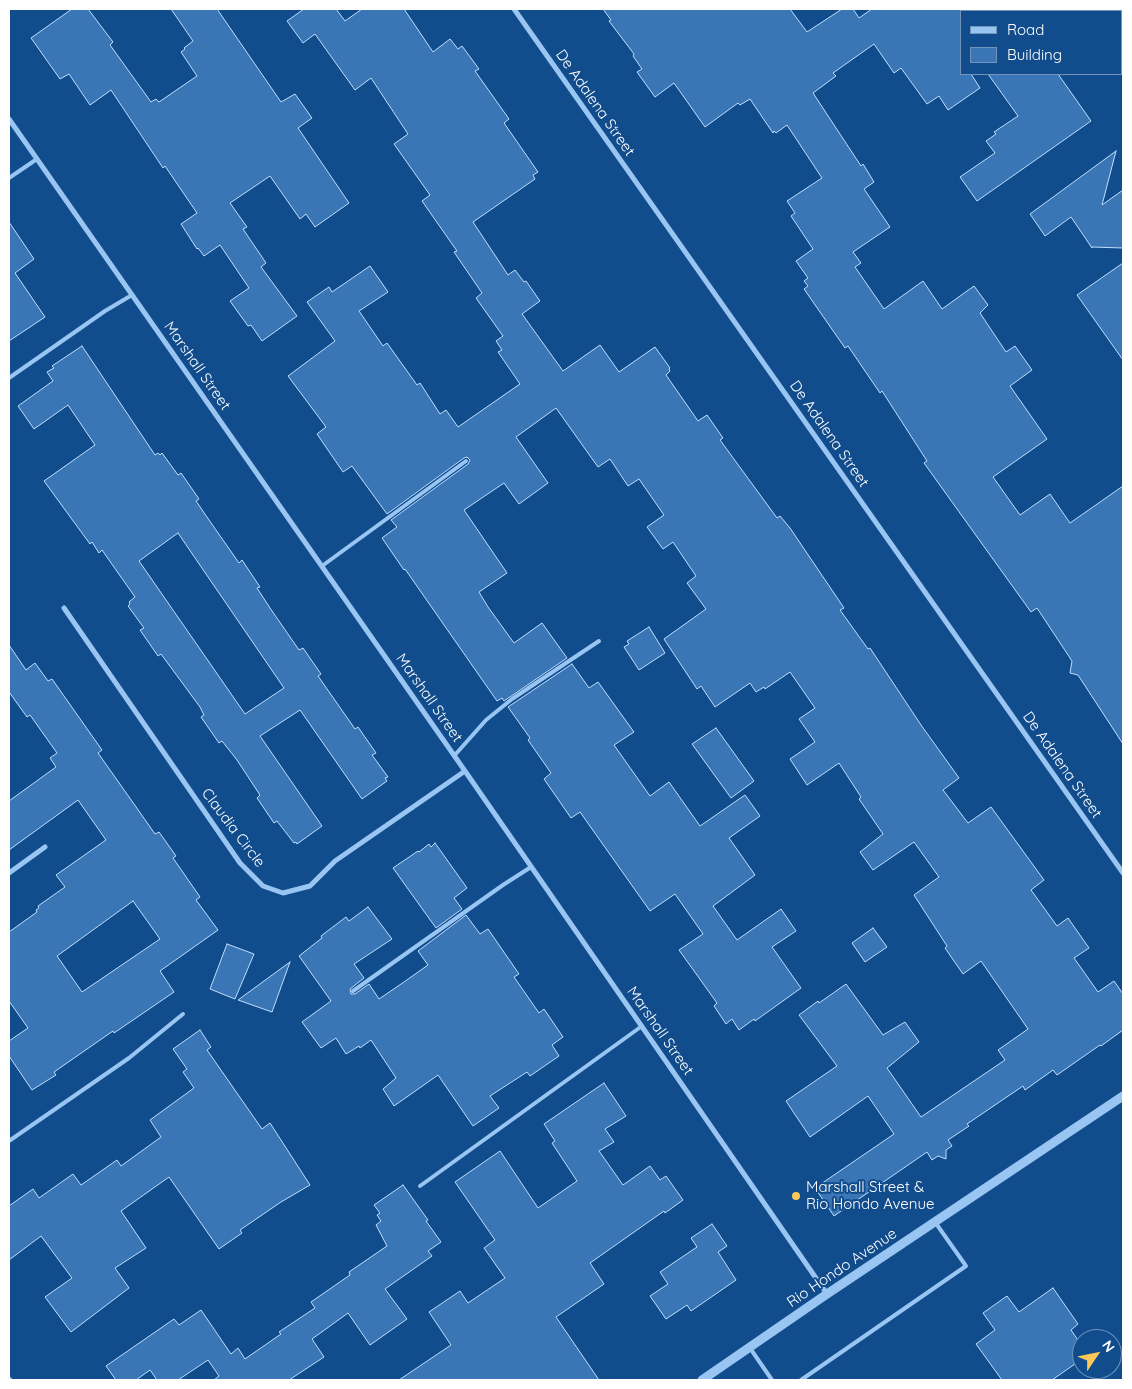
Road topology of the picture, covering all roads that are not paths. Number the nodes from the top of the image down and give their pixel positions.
1 (514, 9) edge
2 (9, 119) edge
3 (37, 159) junction
4 (9, 178) edge
5 (132, 295) junction
6 (9, 378) edge
7 (466, 461) dead end
8 (322, 566) junction
9 (64, 608) dead end
10 (599, 641) dead end
11 (454, 756) junction
12 (465, 771) junction
13 (45, 847) dead end
14 (530, 867) junction
15 (9, 873) edge
16 (1123, 873) edge
17 (353, 991) dead end
18 (183, 1014) dead end
19 (642, 1026) junction
20 (1123, 1096) edge
21 (9, 1141) edge
22 (420, 1186) dead end
23 (935, 1222) junction
24 (827, 1294) junction
25 (750, 1348) junction
26 (702, 1380) edge
27 (772, 1380) edge
28 (801, 1380) edge

1 - 16 street, De Adalena Street
2 - 3 street, Marshall Street
3 - 4 lane
3 - 5 street, Marshall Street
5 - 6 lane
5 - 8 street, Marshall Street
7 - 8 lane
8 - 11 street, Marshall Street
9 - 12 street, Claudia Circle
10 - 11 lane
11 - 12 street, Marshall Street
12 - 14 street, Marshall Street
13 - 15 street
14 - 17 lane
14 - 19 street, Marshall Street
18 - 21 lane
19 - 22 lane
19 - 24 street, Marshall Street
20 - 23 street, Rio Hondo Avenue
23 - 24 street, Rio Hondo Avenue
23 - 28 lane
24 - 25 street, Rio Hondo Avenue
25 - 26 street, Rio Hondo Avenue
25 - 27 lane

